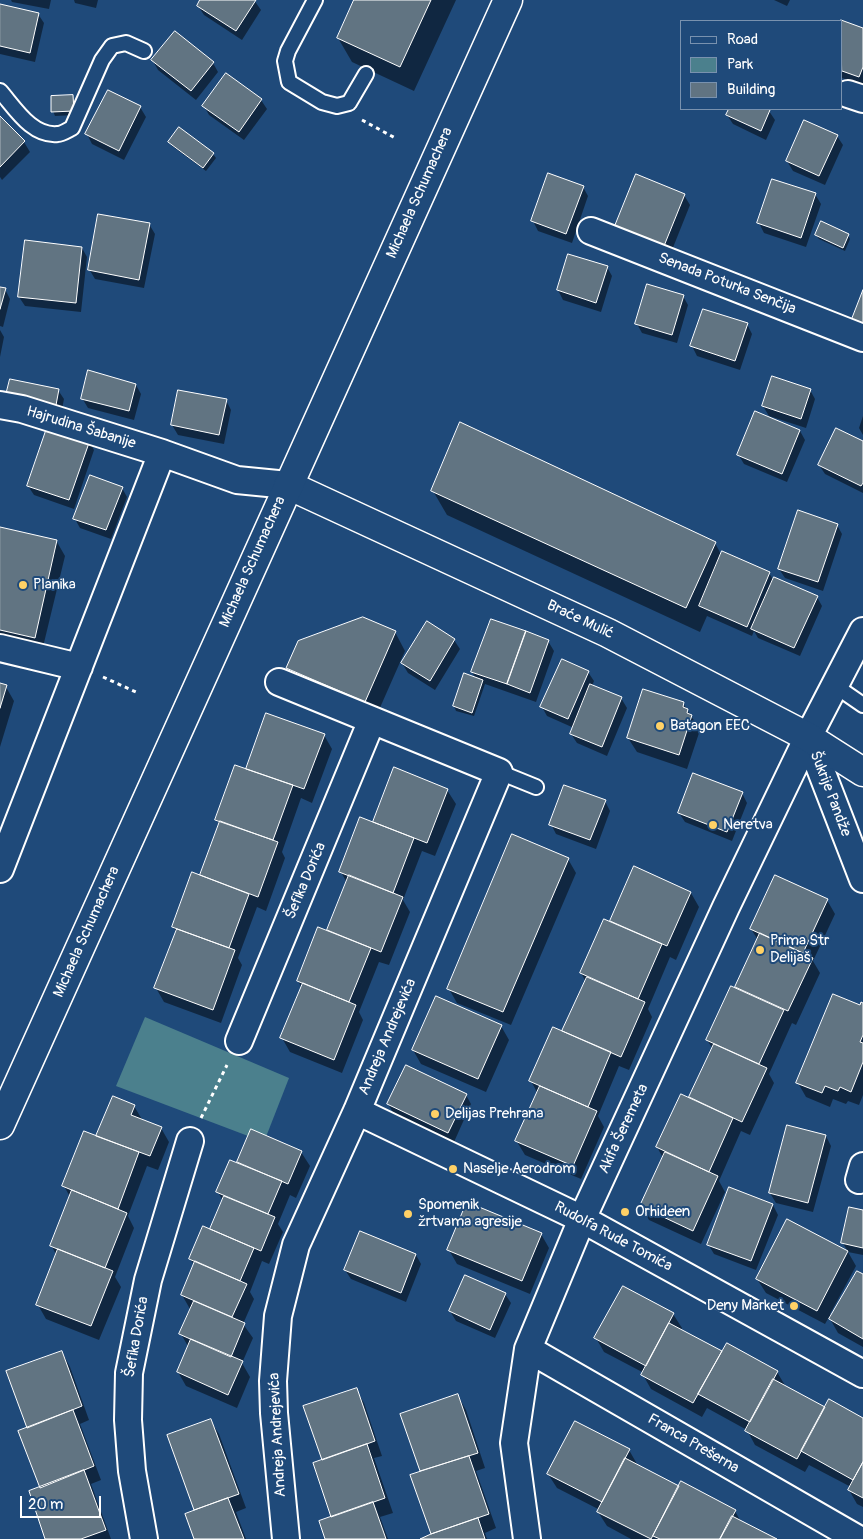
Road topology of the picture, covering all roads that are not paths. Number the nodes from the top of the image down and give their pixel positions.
1 (315, 0) edge
2 (508, 0) edge
3 (144, 51) dead end
4 (366, 74) dead end
5 (0, 91) edge
6 (591, 231) dead end
7 (863, 338) edge
8 (0, 405) edge
9 (162, 453) junction
10 (288, 484) junction
11 (863, 630) edge
12 (0, 648) edge
13 (79, 667) junction
14 (279, 682) dead end
15 (834, 686) junction
16 (863, 705) edge
17 (372, 720) junction
18 (808, 737) junction
19 (499, 772) junction
20 (863, 772) edge
21 (536, 787) dead end
22 (0, 869) edge
23 (863, 879) edge
24 (239, 1041) road end
25 (357, 1111) junction
26 (0, 1125) edge
27 (190, 1140) road end
28 (582, 1219) junction
29 (526, 1353) junction
30 (863, 1374) edge
31 (144, 1539) edge
32 (286, 1539) edge
33 (527, 1539) edge
34 (858, 1539) edge

1 - 4 lane
2 - 10 main road, Michaela Schumachera
3 - 5 lane
6 - 7 street, Senada Poturka Senčija
8 - 9 street, Hajrudina Šabanije
9 - 10 street, Hajrudina Šabanije
9 - 13 street
10 - 18 main road, Braće Mulić
10 - 26 main road, Michaela Schumachera
11 - 15 street
12 - 13 street
13 - 22 street
14 - 17 street
15 - 16 lane
15 - 18 street
17 - 19 street
17 - 24 street, Šefika Dorića
18 - 20 main road, Braće Mulić
18 - 23 street, Šukrije Pandže
18 - 28 street, Akifa Šeremeta
19 - 21 lane
19 - 25 street, Andreja Andrejevića
25 - 28 street, Rudolfa Rude Tomića
25 - 32 street, Andreja Andrejevića
27 - 31 street, Šefika Dorića
28 - 29 street, Akifa Šeremeta
28 - 30 street, Rudolfa Rude Tomića
29 - 33 street, Akifa Šeremeta
29 - 34 street, Franca Prešerna

